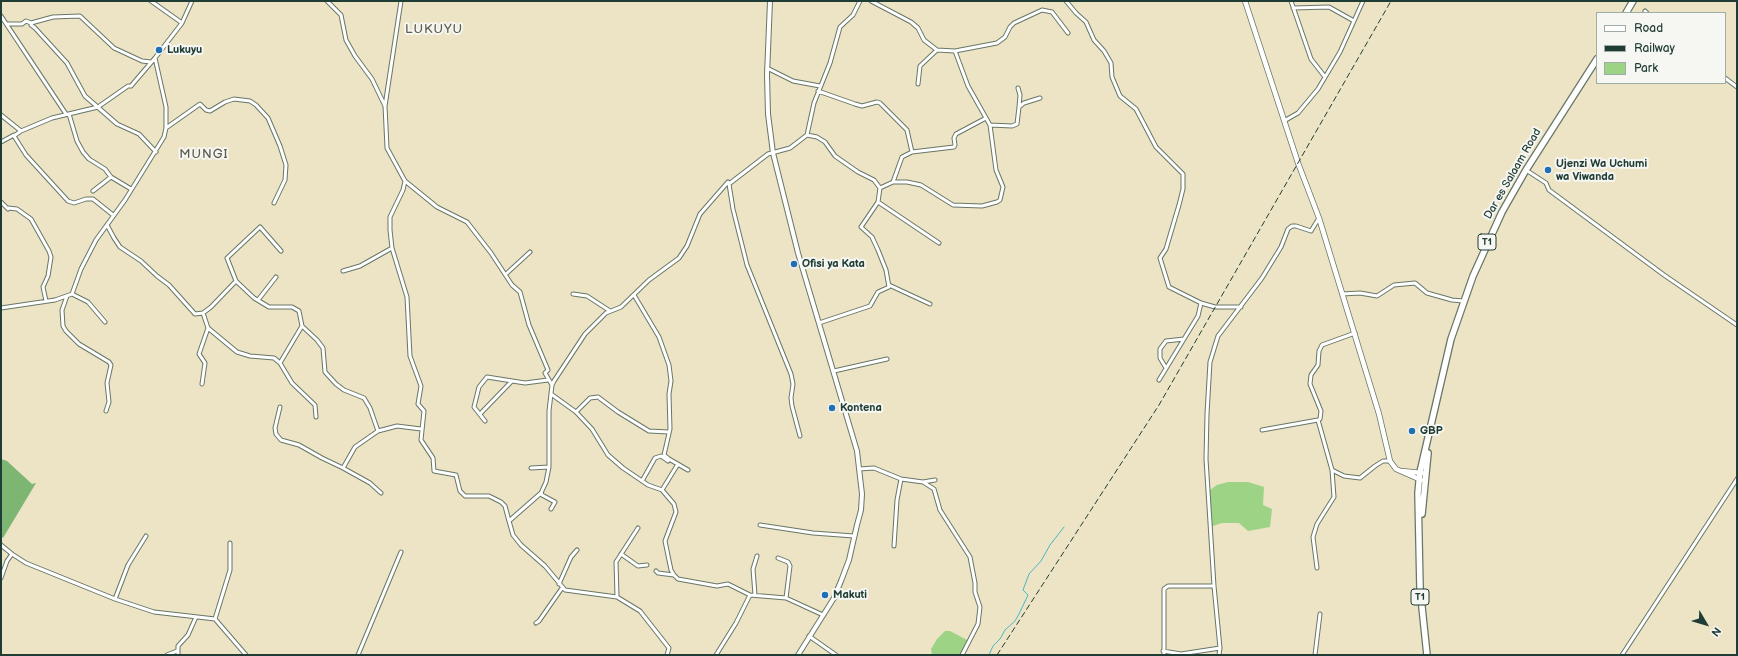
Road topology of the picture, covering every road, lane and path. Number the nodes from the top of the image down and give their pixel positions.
1 (151, 1) edge
2 (192, 1) edge
3 (327, 1) edge
4 (401, 1) edge
5 (770, 1) edge
6 (860, 1) edge
7 (871, 1) edge
8 (1066, 1) edge
9 (1245, 1) edge
10 (1291, 1) edge
11 (1363, 1) edge
12 (1633, 1) edge
13 (1294, 8) junction
14 (1627, 12) edge
15 (1, 16) edge
16 (1354, 21) junction
17 (31, 23) junction
18 (7, 24) junction
19 (182, 24) junction
20 (1068, 33) dead end
21 (938, 50) junction
22 (955, 50) junction
23 (155, 58) junction
24 (1596, 60) edge
25 (151, 62) junction
26 (767, 68) junction
27 (1325, 77) junction
28 (1726, 79) edge
29 (918, 84) dead end
30 (820, 86) junction
31 (1737, 87) edge
32 (1018, 88) dead end
33 (818, 91) junction
34 (1040, 98) dead end
35 (385, 106) junction
36 (98, 107) junction
37 (1019, 107) junction
38 (67, 114) junction
39 (1, 116) edge
40 (986, 118) junction
41 (1284, 120) junction
42 (990, 125) junction
43 (166, 128) junction
44 (21, 130) junction
45 (14, 135) junction
46 (806, 135) junction
47 (1, 142) edge
48 (156, 152) junction
49 (912, 152) junction
50 (773, 153) junction
51 (1526, 170) junction
52 (111, 177) junction
53 (405, 181) junction
54 (893, 182) junction
55 (729, 184) junction
56 (880, 188) junction
57 (131, 189) junction
58 (93, 191) dead end
59 (1, 202) edge
60 (878, 202) junction
61 (274, 203) dead end
62 (113, 215) junction
63 (1319, 218) junction
64 (107, 225) junction
65 (939, 242) dead end
66 (392, 248) junction
67 (281, 251) dead end
68 (530, 252) dead end
69 (343, 271) dead end
70 (506, 274) junction
71 (276, 277) dead end
72 (236, 281) junction
73 (889, 285) junction
74 (72, 294) junction
75 (573, 294) dead end
76 (1342, 294) junction
77 (634, 295) junction
78 (66, 296) junction
79 (258, 300) junction
80 (46, 301) junction
81 (1463, 301) junction
82 (1201, 303) junction
83 (930, 304) dead end
84 (1241, 307) junction
85 (1, 308) edge
86 (610, 311) junction
87 (203, 313) junction
88 (105, 322) dead end
89 (819, 323) junction
90 (1737, 325) edge
91 (302, 326) junction
92 (208, 328) junction
93 (1354, 333) junction
94 (1184, 339) junction
95 (887, 359) dead end
96 (280, 363) junction
97 (1166, 368) junction
98 (834, 371) junction
99 (548, 380) junction
100 (1159, 380) dead end
101 (511, 382) junction
102 (202, 384) dead end
103 (552, 385) junction
104 (551, 394) junction
105 (280, 407) dead end
106 (106, 411) dead end
107 (576, 412) junction
108 (480, 414) junction
109 (316, 417) dead end
110 (1318, 420) junction
111 (485, 421) dead end
112 (421, 429) junction
113 (1262, 430) dead end
114 (378, 431) junction
115 (669, 432) junction
116 (800, 436) dead end
117 (668, 461) dead end
118 (1390, 461) junction
119 (678, 464) junction
120 (549, 467) junction
121 (343, 468) junction
122 (531, 468) dead end
123 (859, 469) junction
124 (688, 470) dead end
125 (1332, 470) junction
126 (1400, 471) junction
127 (1423, 473) junction
128 (901, 479) junction
129 (1737, 479) edge
130 (935, 480) dead end
131 (1422, 480) junction
132 (642, 481) junction
133 (923, 482) junction
134 (662, 490) junction
135 (381, 493) dead end
136 (541, 493) junction
137 (551, 509) dead end
138 (509, 521) junction
139 (760, 525) dead end
140 (638, 528) dead end
141 (146, 536) dead end
142 (854, 536) junction
143 (230, 543) dead end
144 (1, 544) edge
145 (894, 546) dead end
146 (577, 550) dead end
147 (401, 552) dead end
148 (12, 554) junction
149 (621, 554) junction
150 (757, 556) dead end
151 (778, 558) dead end
152 (647, 565) dead end
153 (1316, 568) dead end
154 (656, 571) dead end
155 (674, 576) junction
156 (1, 578) edge
157 (559, 584) junction
158 (1214, 586) junction
159 (562, 588) junction
160 (750, 595) junction
161 (755, 595) junction
162 (617, 597) junction
163 (786, 598) junction
164 (115, 599) junction
165 (1320, 614) dead end
166 (823, 615) junction
167 (196, 617) junction
168 (215, 619) junction
169 (536, 623) dead end
170 (810, 636) junction
171 (1220, 648) junction
172 (1164, 651) junction
173 (178, 653) edge
174 (167, 655) edge
175 (246, 655) edge
176 (358, 655) edge
177 (667, 655) edge
178 (716, 655) edge
179 (798, 655) edge
180 (836, 655) edge
181 (962, 655) edge
182 (1164, 655) edge
183 (1219, 655) edge
184 (1315, 655) edge
185 (1427, 655) edge
186 (1622, 655) edge

1 - 19 street
2 - 19 street
3 - 35 street
4 - 35 street
5 - 26 street
6 - 30 street
7 - 21 street
8 - 82 street
9 - 41 main road
10 - 13 street
11 - 16 street
12 - 14 highway
13 - 16 street
13 - 27 street
15 - 18 street
16 - 27 street
17 - 18 street
17 - 25 street
17 - 36 street
18 - 38 street
19 - 23 street
20 - 22 street
21 - 22 street
21 - 29 street
22 - 40 street
23 - 25 street
23 - 43 street
24 - 51 highway, Dar es Salaam Road / T1
25 - 36 street
26 - 30 street
26 - 50 street
27 - 41 street
28 - 31 street
30 - 33 street
32 - 37 street
33 - 46 street
33 - 49 street
34 - 37 street
35 - 53 street
36 - 38 street
36 - 48 street
37 - 42 street
38 - 44 street
38 - 52 street
39 - 44 street
40 - 42 street
40 - 49 street
41 - 63 main road
42 - 54 street
43 - 48 street
43 - 61 street
44 - 45 street
45 - 47 street
45 - 62 street
46 - 50 street
46 - 56 street
48 - 57 street
49 - 54 street
50 - 55 street
50 - 89 street
51 - 81 highway, Dar es Salaam Road / T1
51 - 90 street
52 - 57 street
52 - 58 street
53 - 66 street
53 - 70 street
54 - 56 street
55 - 77 street
55 - 116 street
56 - 60 street
57 - 62 street
59 - 80 street
60 - 65 street
60 - 73 street
62 - 64 street
63 - 76 main road
63 - 84 street
64 - 74 street
64 - 87 street
66 - 69 street
66 - 112 street
67 - 72 street
68 - 70 street
70 - 99 street
71 - 79 street
72 - 79 street
72 - 87 street
73 - 83 street
73 - 89 street
74 - 78 street
74 - 88 street
75 - 86 street
76 - 81 street
76 - 93 main road
77 - 86 street
77 - 115 street
78 - 80 street
78 - 106 street
79 - 91 street
80 - 85 street
81 - 127 highway, Dar es Salaam Road / T1
82 - 84 street
82 - 94 street
84 - 158 street
86 - 103 street
87 - 92 street
89 - 98 street
91 - 96 street
91 - 114 street
92 - 96 street
92 - 102 street
93 - 110 street
93 - 118 main road
94 - 97 street
94 - 97 street
95 - 98 street
96 - 109 street
97 - 100 street
98 - 123 street
99 - 101 street
99 - 103 street
101 - 108 street
101 - 108 street
103 - 104 street
104 - 107 street
104 - 120 street
105 - 121 street
107 - 115 street
107 - 132 street
108 - 111 street
110 - 113 street
110 - 125 street
112 - 114 street
112 - 138 street
114 - 121 street
115 - 119 street
117 - 132 street
118 - 125 street
118 - 126 main road
119 - 124 street
119 - 134 street
120 - 122 street
120 - 136 street
121 - 135 street
123 - 128 street
123 - 142 street
125 - 153 street
126 - 127 main road
126 - 131 main road
127 - 131 highway, Dar es Salaam Road / T1
128 - 133 street
128 - 145 street
129 - 186 street
130 - 133 street
131 - 185 highway, Dar es Salaam Road / T1
132 - 134 street
133 - 181 street
134 - 155 street
136 - 137 street
136 - 138 street
138 - 157 street
139 - 142 street
140 - 149 street
141 - 164 street
142 - 166 street
143 - 168 street
144 - 148 street
146 - 157 street
147 - 176 street
148 - 156 street
148 - 164 street
149 - 152 street
149 - 162 street
150 - 161 street
151 - 163 street
154 - 155 street
155 - 160 street
157 - 159 street
158 - 171 street
158 - 172 street
159 - 162 street
159 - 169 street
160 - 161 street
160 - 178 street
161 - 163 street
162 - 177 street
163 - 166 street
164 - 167 street
165 - 184 street
166 - 170 street
167 - 168 street
167 - 173 street
168 - 175 street
170 - 179 street
170 - 180 street
171 - 172 street
171 - 183 street
172 - 182 street
173 - 174 street

